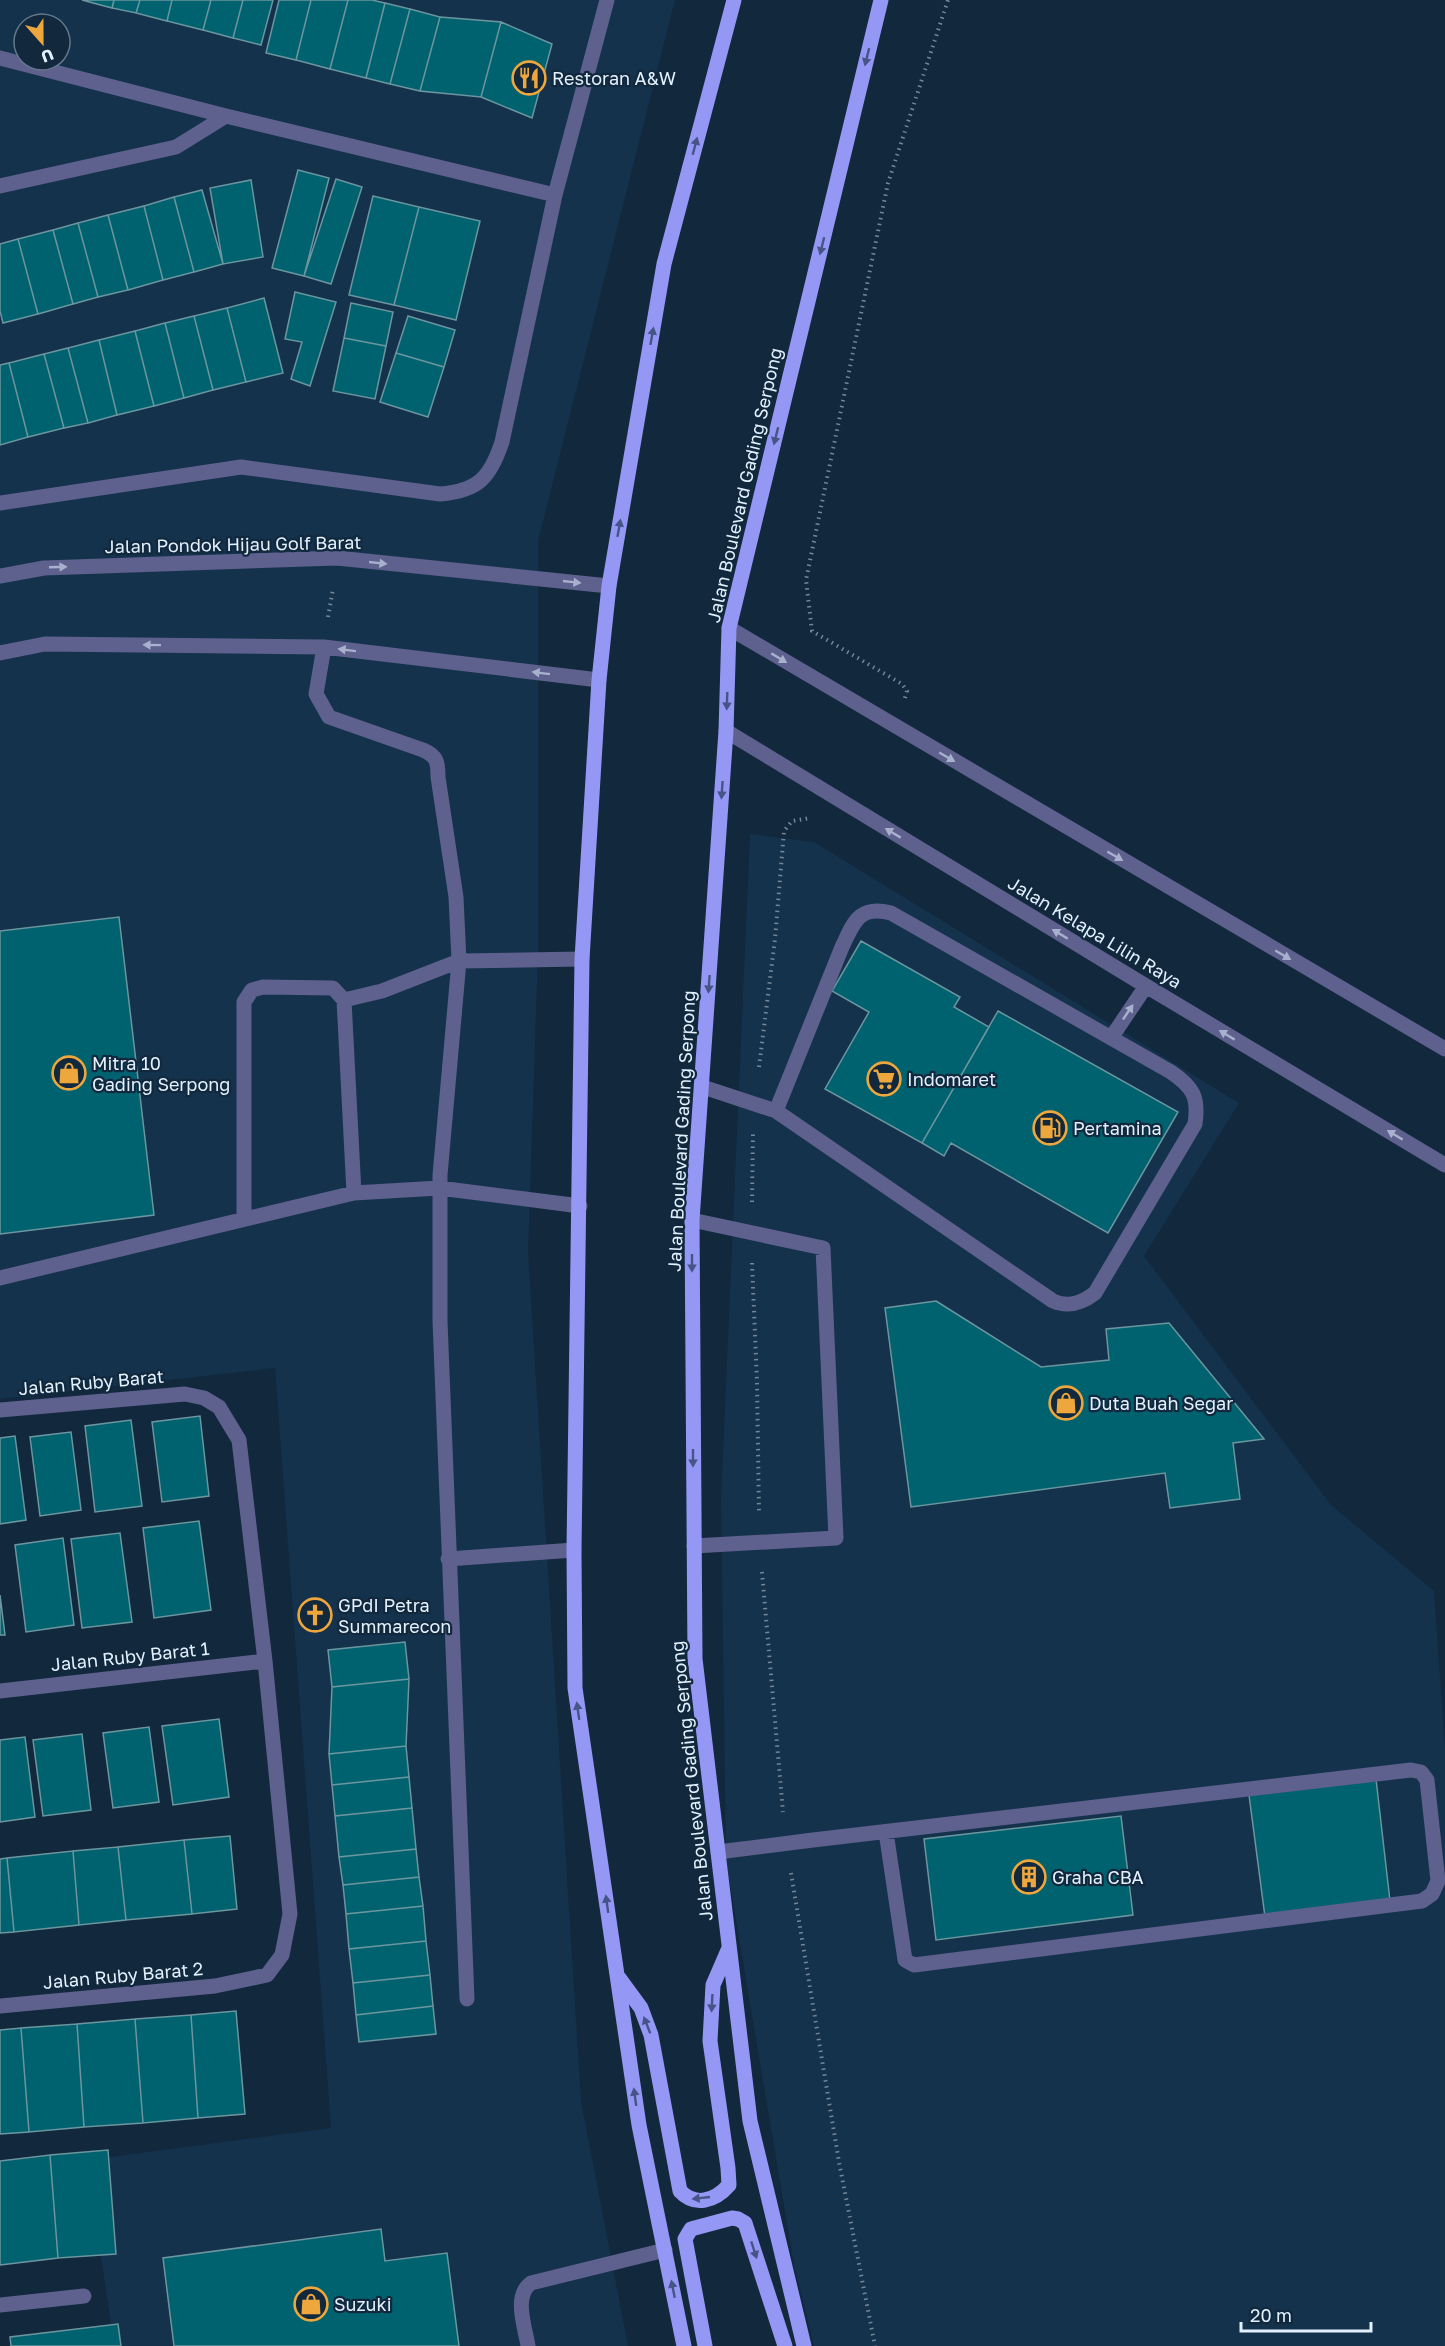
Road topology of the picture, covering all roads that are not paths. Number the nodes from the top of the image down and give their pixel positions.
1 (607, 0) edge
2 (734, 0) edge
3 (881, 0) edge
4 (0, 58) edge
5 (226, 116) junction
6 (0, 186) edge
7 (555, 195) junction
8 (0, 503) edge
9 (0, 576) edge
10 (609, 586) junction
11 (729, 628) junction
12 (324, 647) junction
13 (0, 653) edge
14 (599, 680) junction
15 (726, 731) junction
16 (582, 959) junction
17 (459, 962) junction
18 (1146, 986) junction
19 (344, 1000) junction
20 (1111, 1038) junction
21 (1445, 1049) edge
22 (703, 1087) junction
23 (776, 1111) junction
24 (1445, 1165) edge
25 (439, 1188) junction
26 (354, 1193) junction
27 (579, 1206) junction
28 (244, 1219) junction
29 (692, 1220) junction
30 (0, 1278) edge
31 (0, 1410) edge
32 (694, 1546) junction
33 (574, 1550) junction
34 (448, 1559) junction
35 (265, 1660) junction
36 (0, 1691) edge
37 (886, 1832) junction
38 (718, 1852) junction
39 (729, 1948) junction
40 (617, 1975) junction
41 (467, 2000) dead end
42 (0, 2006) edge
43 (665, 2250) junction
44 (84, 2295) dead end
45 (0, 2305) edge
46 (528, 2346) edge
47 (684, 2346) edge
48 (705, 2346) edge
49 (785, 2346) edge
50 (804, 2346) edge

1 - 7 street
10 -> 2 main road
3 -> 11 main road, Jalan Boulevard Gading Serpong
4 - 5 street
5 - 6 street
5 - 7 street
7 - 8 street
9 -> 10 street, Jalan Pondok Hijau Golf Barat
10 - 14 main road
11 -> 15 main road, Jalan Boulevard Gading Serpong
11 -> 21 street
12 -> 13 street
14 -> 12 street
12 - 17 street
14 - 16 main road
18 -> 15 street, Jalan Kelapa Lilin Raya
15 -> 22 main road, Jalan Boulevard Gading Serpong
16 - 17 street
16 - 27 main road
17 - 19 street
17 - 25 street
20 -> 18 street
24 -> 18 street, Jalan Kelapa Lilin Raya
19 - 26 street
19 - 28 street
20 - 23 street
20 - 23 street
22 - 23 street
22 - 29 main road, Jalan Boulevard Gading Serpong
25 - 26 street
25 - 27 street
25 - 34 street
26 - 28 street
27 - 33 main road
28 - 30 street
29 -> 32 main road, Jalan Boulevard Gading Serpong
29 - 32 street
31 - 35 street, Jalan Ruby Barat
32 - 38 main road, Jalan Boulevard Gading Serpong
33 - 34 street
40 -> 33 main road
34 - 41 street
35 - 36 street, Jalan Ruby Barat 1
35 - 42 street, Jalan Ruby Barat 2
37 - 37 street
37 - 38 street
38 - 39 main road, Jalan Boulevard Gading Serpong
39 -> 40 main road
39 - 50 main road, Jalan Boulevard Gading Serpong
43 -> 40 main road
43 - 46 street
47 -> 43 main road
44 - 45 street
48 -> 49 main road

